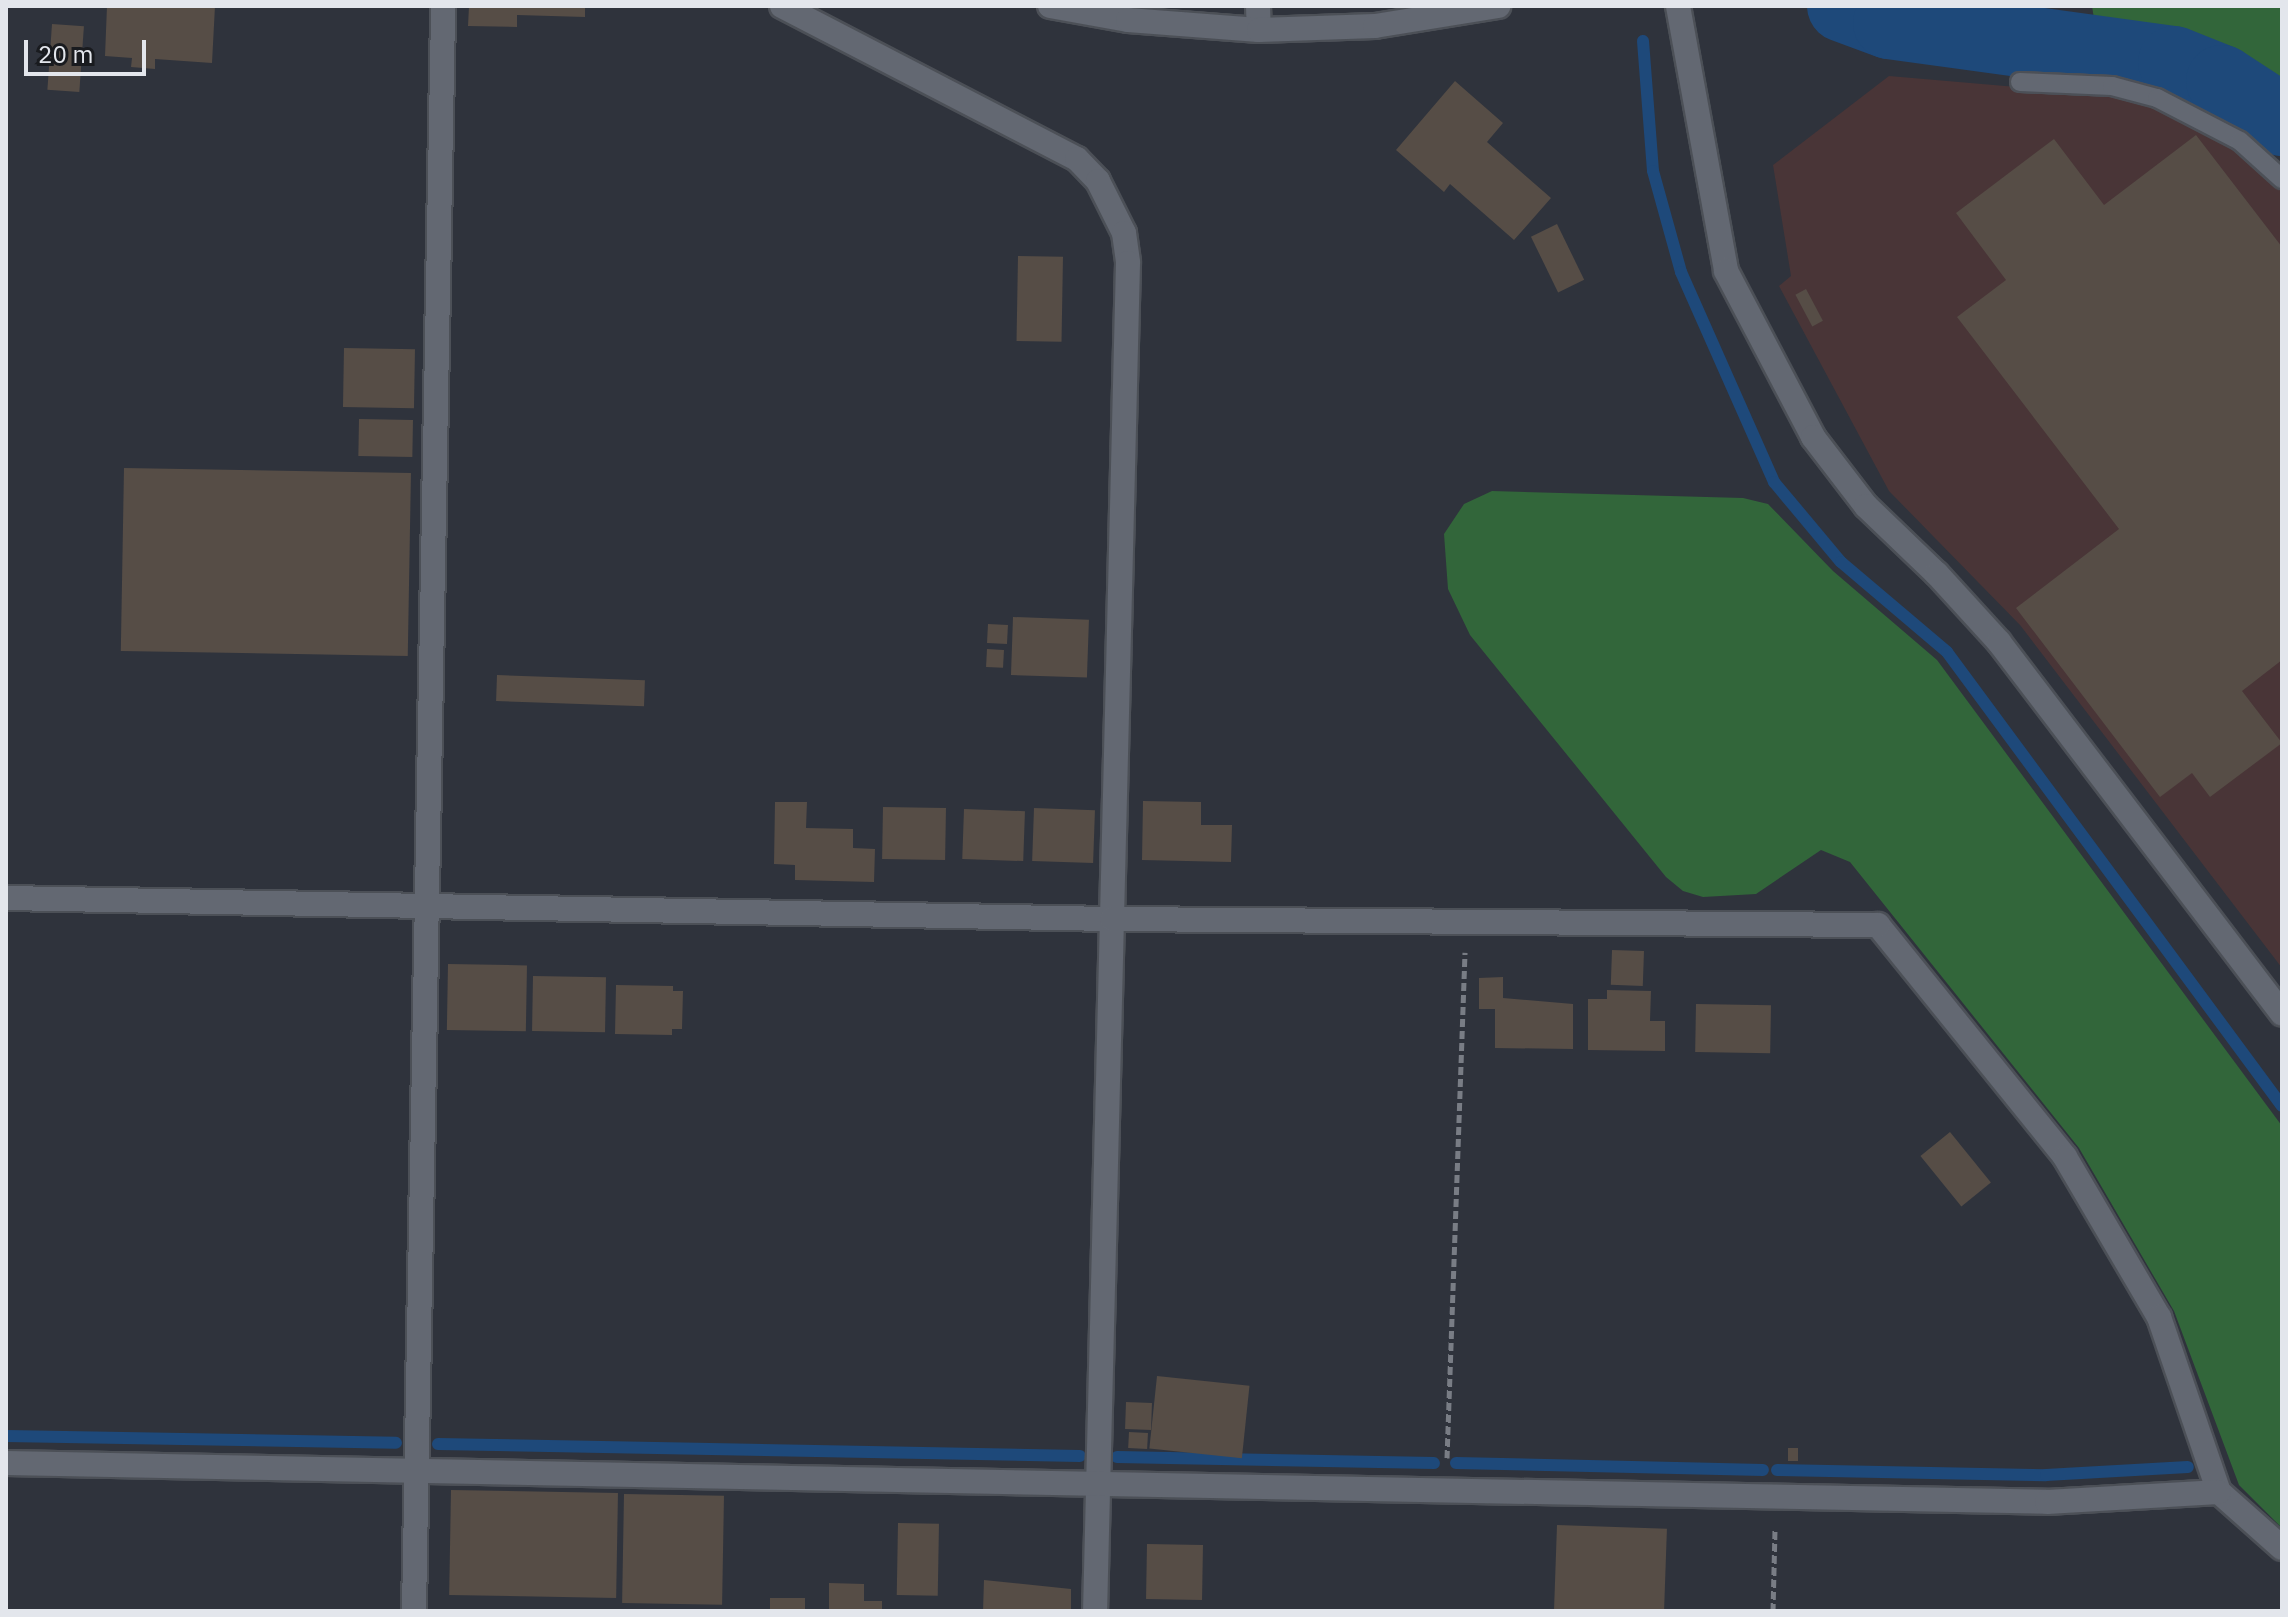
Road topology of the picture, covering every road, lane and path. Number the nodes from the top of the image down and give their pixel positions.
1 (443, 6) edge
2 (782, 6) edge
3 (1050, 6) edge
4 (1498, 6) edge
5 (1678, 6) edge
6 (1259, 18) edge
7 (2020, 82) dead end
8 (2282, 179) edge
9 (6, 898) edge
10 (427, 906) junction
11 (1112, 919) junction
12 (1467, 922) junction
13 (2282, 1014) edge
14 (6, 1463) edge
15 (416, 1471) junction
16 (1098, 1484) junction
17 (1446, 1491) junction
18 (2219, 1492) junction
19 (1776, 1497) junction
20 (2282, 1548) edge
21 (414, 1611) edge
22 (1095, 1611) edge
23 (1773, 1611) edge

1 - 10 street
2 - 11 street
3 - 6 street
4 - 6 street
5 - 13 street
7 - 8 lane
9 - 10 street
10 - 11 street
10 - 15 street
11 - 12 street
11 - 16 street
12 - 17 path
12 - 18 street
14 - 15 street
15 - 16 street
15 - 21 street
16 - 17 street
16 - 22 street
17 - 19 street
18 - 19 street
18 - 20 street
19 - 23 path

